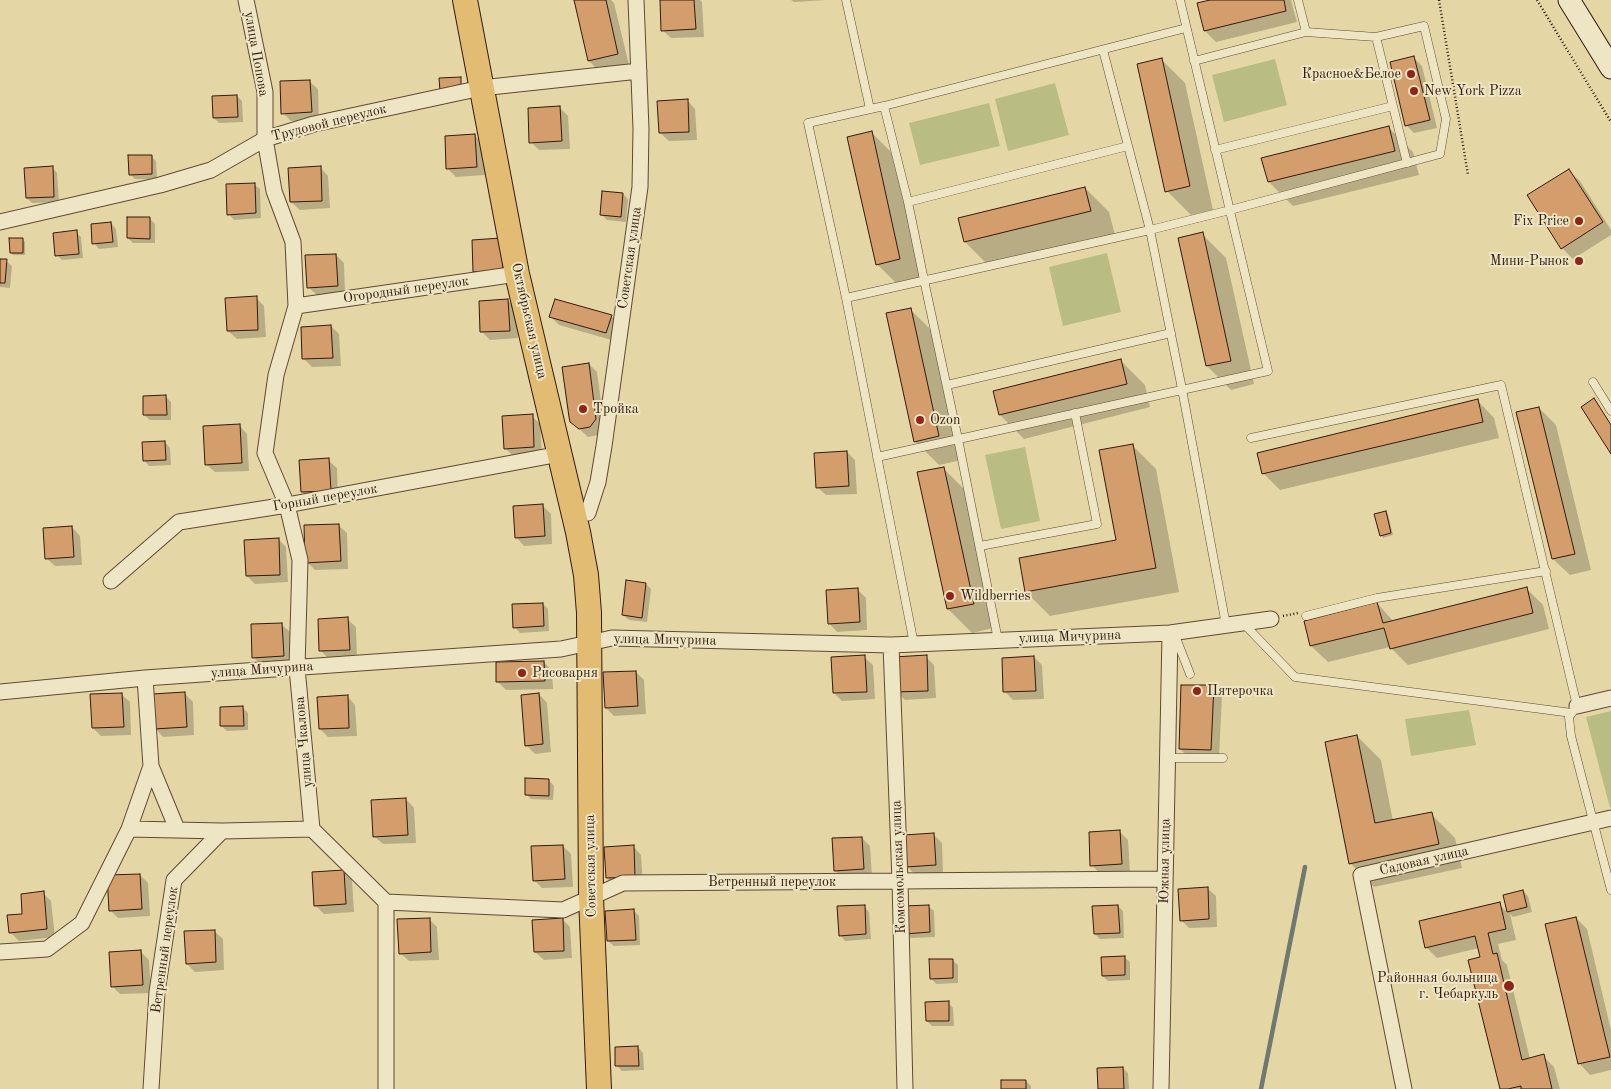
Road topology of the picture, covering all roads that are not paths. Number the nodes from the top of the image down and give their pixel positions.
1 (246, 0) edge
2 (465, 0) edge
3 (636, 0) edge
4 (846, 0) edge
5 (1180, 0) edge
6 (1298, 0) edge
7 (1570, 0) edge
8 (1186, 28) junction
9 (1306, 32) junction
10 (1376, 37) junction
11 (1103, 50) junction
12 (1194, 61) junction
13 (1611, 68) edge
14 (639, 71) junction
15 (481, 88) junction
16 (884, 106) junction
17 (1393, 106) junction
18 (870, 109) junction
19 (265, 139) junction
20 (1128, 146) junction
21 (1216, 150) junction
22 (1407, 163) junction
23 (908, 202) junction
24 (1230, 210) junction
25 (0, 222) edge
26 (1150, 230) junction
27 (517, 274) junction
28 (924, 280) junction
29 (846, 298) junction
30 (296, 306) junction
31 (1171, 333) junction
32 (1593, 382) dead end
33 (947, 385) junction
34 (1182, 389) junction
35 (1611, 411) edge
36 (1075, 413) junction
37 (1251, 438) dead end
38 (958, 439) junction
39 (560, 454) junction
40 (878, 457) junction
41 (287, 505) junction
42 (588, 513) dead end
43 (980, 546) junction
44 (1546, 571) junction
45 (110, 581) dead end
46 (1306, 616) road end
47 (1271, 619) road end
48 (1243, 623) junction
49 (1226, 625) junction
50 (1172, 633) junction
51 (998, 640) junction
52 (588, 643) junction
53 (914, 644) junction
54 (891, 645) junction
55 (297, 668) junction
56 (1190, 674) dead end
57 (145, 678) junction
58 (0, 692) edge
59 (1611, 698) edge
60 (1575, 710) junction
61 (1167, 758) junction
62 (1223, 758) dead end
63 (151, 766) junction
64 (1611, 818) edge
65 (1593, 822) junction
66 (129, 829) junction
67 (177, 829) junction
68 (312, 829) junction
69 (222, 831) junction
70 (1164, 879) junction
71 (900, 881) junction
72 (1611, 890) edge
73 (591, 898) junction
74 (386, 902) junction
75 (0, 952) edge
76 (151, 1089) edge
77 (386, 1089) edge
78 (599, 1089) edge
79 (905, 1089) edge
80 (1161, 1089) edge
81 (1404, 1089) edge

1 - 19 street, улица Попова
2 - 15 main road, Октябрьская улица
3 - 14 street, Советская улица
4 - 18 lane
5 - 8 lane
6 - 9 lane
7 - 13 main road
8 - 11 lane
8 - 12 lane
9 - 10 lane
9 - 12 lane
10 - 17 lane
10 - 22 lane
11 - 16 lane
11 - 20 lane
12 - 21 lane
14 - 15 street, Трудовой переулок
14 - 42 street, Советская улица
15 - 19 street, Трудовой переулок
15 - 27 main road, Октябрьская улица
16 - 18 lane
16 - 23 lane
17 - 21 lane
17 - 22 lane
18 - 29 lane
19 - 25 street, Трудовой переулок
19 - 30 street, улица Чкалова
20 - 23 lane
20 - 26 lane
21 - 24 lane
22 - 24 lane
23 - 28 lane
24 - 26 lane
24 - 34 lane
26 - 28 lane
26 - 31 lane
27 - 30 street, Огородный переулок
27 - 39 main road, Октябрьская улица
28 - 29 lane
28 - 33 lane
29 - 40 lane
30 - 41 street, улица Чкалова
31 - 33 lane
31 - 34 lane
32 - 35 lane
33 - 38 lane
34 - 36 lane
34 - 49 lane
36 - 38 lane
36 - 43 lane
37 - 44 lane
38 - 40 lane
38 - 43 lane
39 - 41 street, Горный переулок
39 - 52 main road, Октябрьская улица
40 - 53 lane
41 - 45 street, Горный переулок
41 - 55 street, улица Чкалова
43 - 51 lane
44 - 46 lane
44 - 60 lane
47 - 48 street, улица Мичурина
48 - 49 street, улица Мичурина
48 - 60 lane
49 - 50 street, улица Мичурина
50 - 51 street, улица Мичурина
50 - 56 lane
50 - 61 street, Южная улица
51 - 53 street, улица Мичурина
52 - 54 street, улица Мичурина
52 - 55 street, улица Мичурина
52 - 73 main road, Советская улица
53 - 54 street, улица Мичурина
54 - 71 street, Комсомольская улица
55 - 57 street, улица Мичурина
55 - 68 street, улица Чкалова
57 - 58 street, улица Мичурина
57 - 63 street
59 - 60 street
60 - 65 lane
61 - 62 lane
61 - 70 street, Южная улица
63 - 66 street
63 - 67 street
64 - 65 street, Садовая улица
65 - 72 lane
65 - 81 street, Садовая улица
66 - 67 street
66 - 75 street
67 - 69 street
68 - 69 street
68 - 74 street
69 - 76 street, Ветренный переулок
70 - 71 street, Ветренный переулок
70 - 80 street, Южная улица
71 - 73 street, Ветренный переулок
71 - 79 street, Комсомольская улица
73 - 74 street, Ветренный переулок
73 - 78 main road, Советская улица
74 - 77 street

